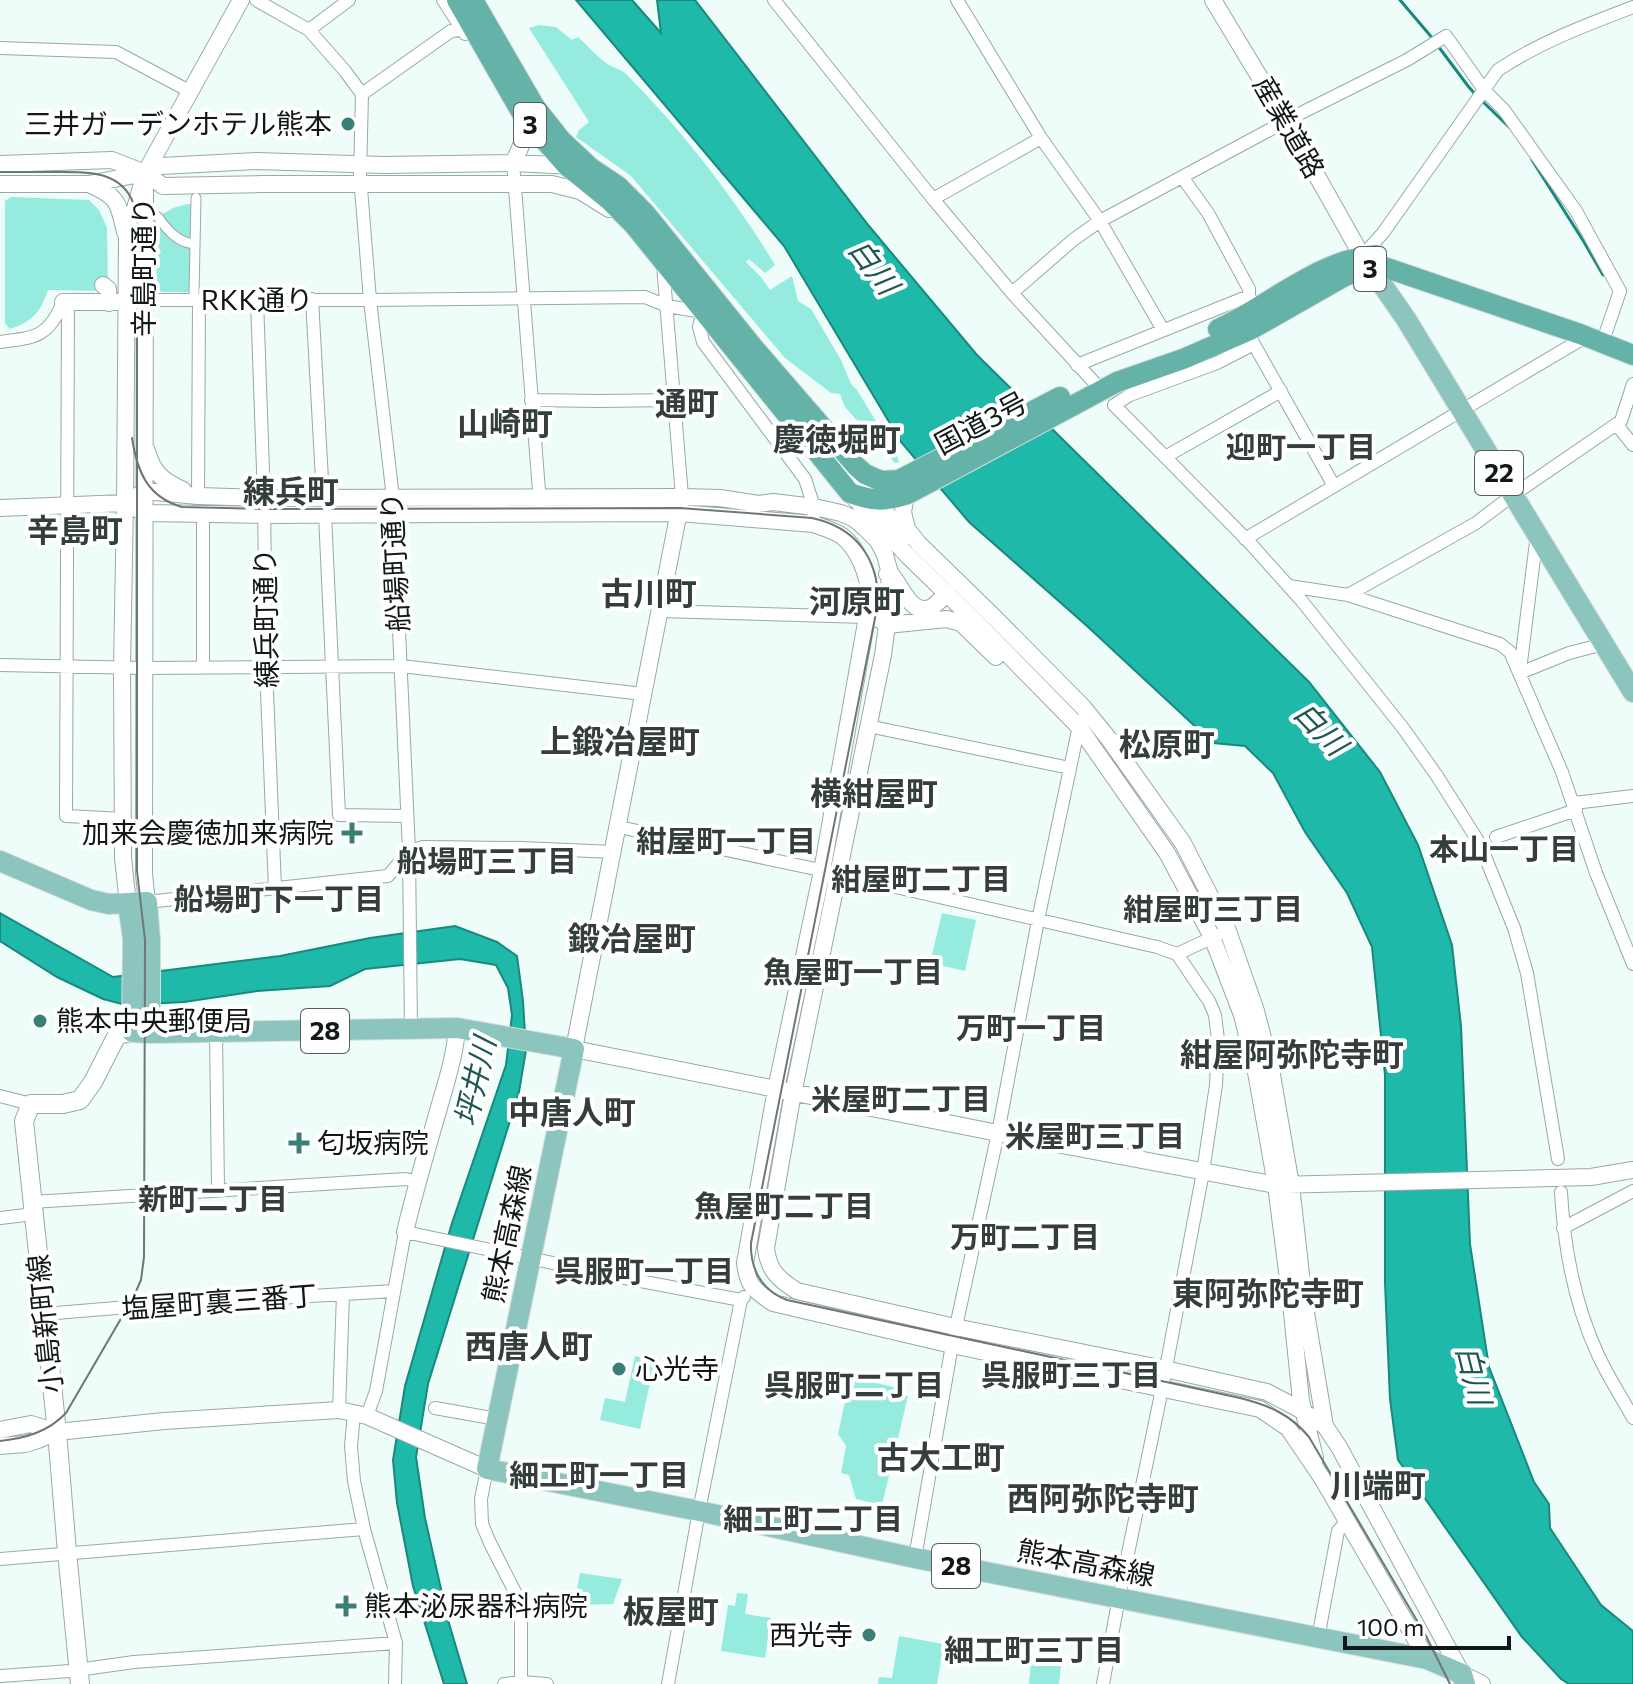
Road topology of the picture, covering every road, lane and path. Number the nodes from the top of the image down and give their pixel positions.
1 (241, 0) edge
2 (256, 0) edge
3 (349, 0) edge
4 (443, 0) edge
5 (457, 0) edge
6 (473, 0) edge
7 (774, 0) edge
8 (957, 0) edge
9 (1213, 0) edge
10 (1633, 7) edge
11 (466, 27) junction
12 (309, 30) junction
13 (0, 48) edge
14 (1485, 91) junction
15 (191, 92) junction
16 (362, 94) junction
17 (529, 112) junction
18 (1286, 121) junction
19 (539, 135) junction
20 (1041, 138) junction
21 (521, 163) junction
22 (0, 164) edge
23 (360, 165) junction
24 (566, 165) junction
25 (591, 168) junction
26 (145, 173) junction
27 (1182, 177) junction
28 (514, 183) junction
29 (0, 184) edge
30 (89, 184) junction
31 (361, 192) junction
32 (196, 198) dead end
33 (933, 199) junction
34 (158, 217) dead end
35 (1100, 221) junction
36 (634, 225) junction
37 (127, 237) junction
38 (195, 244) junction
39 (663, 262) junction
40 (1366, 263) junction
41 (103, 285) dead end
42 (1626, 290) edge
43 (1012, 293) junction
44 (197, 297) junction
45 (312, 299) junction
46 (523, 299) junction
47 (145, 300) junction
48 (257, 300) junction
49 (370, 300) junction
50 (65, 302) junction
51 (1252, 302) junction
52 (118, 303) junction
53 (667, 306) junction
54 (703, 312) junction
55 (1163, 330) junction
56 (1597, 334) junction
57 (1250, 338) junction
58 (0, 342) edge
59 (1633, 343) edge
60 (1633, 355) edge
61 (1077, 365) junction
62 (1633, 384) edge
63 (1281, 391) junction
64 (1093, 393) junction
65 (531, 400) junction
66 (675, 400) junction
67 (1461, 410) junction
68 (1616, 424) junction
69 (143, 438) junction
70 (1633, 445) edge
71 (1165, 457) junction
72 (1334, 486) junction
73 (145, 491) junction
74 (850, 493) junction
75 (892, 494) junction
76 (1513, 495) junction
77 (198, 496) junction
78 (125, 503) junction
79 (540, 505) junction
80 (681, 505) junction
81 (67, 506) junction
82 (264, 507) junction
83 (324, 507) junction
84 (393, 507) junction
85 (0, 508) edge
86 (145, 513) junction
87 (203, 514) junction
88 (813, 515) junction
89 (1537, 534) junction
90 (1245, 539) junction
91 (913, 550) junction
92 (890, 573) junction
93 (868, 583) junction
94 (1289, 586) junction
95 (947, 593) junction
96 (1348, 595) junction
97 (660, 611) junction
98 (867, 617) junction
99 (887, 625) junction
100 (1604, 644) junction
101 (0, 665) edge
102 (66, 666) junction
103 (266, 666) junction
104 (332, 666) junction
105 (401, 666) junction
106 (122, 667) junction
107 (203, 667) junction
108 (144, 668) junction
109 (1520, 673) junction
110 (1633, 692) edge
111 (643, 694) junction
112 (1057, 705) junction
113 (1083, 707) junction
114 (868, 726) junction
115 (1079, 727) junction
116 (1070, 768) junction
117 (1633, 796) edge
118 (1575, 807) junction
119 (407, 816) junction
120 (123, 819) junction
121 (619, 827) junction
122 (1496, 837) dead end
123 (409, 851) junction
124 (614, 852) junction
125 (0, 861) edge
126 (831, 872) junction
127 (275, 889) junction
128 (137, 903) junction
129 (1038, 920) junction
130 (1228, 931) junction
131 (1627, 933) edge
132 (1212, 937) junction
133 (1177, 954) junction
134 (1633, 964) edge
135 (457, 1028) junction
136 (411, 1030) junction
137 (216, 1032) junction
138 (141, 1033) junction
139 (574, 1049) junction
140 (776, 1089) junction
141 (794, 1091) junction
142 (0, 1096) edge
143 (31, 1104) junction
144 (998, 1133) junction
145 (1558, 1159) dead end
146 (1633, 1170) edge
147 (1203, 1172) junction
148 (417, 1182) junction
149 (1283, 1185) junction
150 (218, 1189) junction
151 (1633, 1191) edge
152 (1561, 1192) dead end
153 (33, 1208) junction
154 (0, 1218) edge
155 (1563, 1228) junction
156 (405, 1232) junction
157 (530, 1258) junction
158 (394, 1291) junction
159 (343, 1294) junction
160 (746, 1294) junction
161 (44, 1314) junction
162 (955, 1327) junction
163 (952, 1345) junction
164 (1165, 1369) junction
165 (1298, 1374) junction
166 (1162, 1389) junction
167 (1267, 1392) junction
168 (435, 1408) dead end
169 (1304, 1412) junction
170 (353, 1413) junction
171 (1633, 1418) edge
172 (497, 1419) junction
173 (1325, 1426) junction
174 (0, 1430) edge
175 (57, 1432) junction
176 (0, 1446) edge
177 (487, 1469) junction
178 (1322, 1478) junction
179 (699, 1511) junction
180 (1347, 1521) junction
181 (364, 1529) junction
182 (67, 1552) junction
183 (915, 1558) junction
184 (0, 1559) edge
185 (1119, 1597) junction
186 (1318, 1638) junction
187 (396, 1643) junction
188 (1427, 1659) junction
189 (0, 1676) edge
190 (80, 1677) edge
191 (1464, 1679) edge
192 (521, 1682) junction
193 (395, 1684) edge
194 (504, 1684) edge
195 (547, 1684) edge
196 (668, 1684) edge
197 (1103, 1684) edge
198 (1439, 1684) edge
199 (1482, 1684) edge

1 - 15 street
2 - 12 street
3 - 12 street
4 - 11 street
5 - 11 highway, 3
6 - 17 highway, 3
7 - 33 street
8 - 20 street
9 - 18 street, 産業道路
10 - 14 street
11 - 16 street
11 - 17 highway, 3
12 - 16 street
13 - 15 street
14 - 18 street
14 - 40 street
14 - 42 street
15 - 26 street
16 - 23 street, 船場町通り
17 - 19 highway, 3
17 - 21 street
17 - 25 highway, 3
18 - 27 street
18 - 40 street, 産業道路
19 - 21 street
19 - 24 highway, 3
20 - 33 street
20 - 35 street
21 - 23 street
21 - 24 street
21 - 28 street
22 - 26 street
23 - 26 street
23 - 31 street, 船場町通り
24 - 25 street
24 - 36 highway, 3
25 - 75 highway, 3
26 - 30 street
26 - 31 street
26 - 37 street, 辛島町通り
26 - 47 street, 辛島町通り
27 - 35 street
27 - 51 street
28 - 31 street
28 - 36 street
28 - 46 street
29 - 30 street
30 - 37 street
31 - 49 street, 船場町通り
32 - 38 street
33 - 43 street
34 - 38 street
35 - 43 street
35 - 55 street
36 - 39 highway, 3
37 - 52 street, 辛島町通り
38 - 44 street
39 - 53 street
39 - 54 highway, 3
40 - 51 highway, 国道3号 / 3
40 - 56 highway, 国道3号 / 3
40 - 57 highway, 国道3号 / 3
40 - 67 main road, 22
41 - 52 street
42 - 56 street
43 - 61 street
44 - 47 street, RKK通り
44 - 48 street, RKK通り
44 - 77 street
45 - 48 street, RKK通り
45 - 49 street, RKK通り
45 - 83 street
46 - 49 street, RKK通り
46 - 53 street, RKK通り
46 - 65 street
47 - 52 street
47 - 69 street, 辛島町通り
48 - 82 street, 練兵町通り
49 - 84 street, 船場町通り
50 - 52 street
50 - 58 street
50 - 81 street
51 - 55 street
51 - 64 highway, 国道3号 / 3
52 - 78 street, 辛島町通り
53 - 54 street, RKK通り
53 - 66 street
54 - 74 highway, 3
54 - 88 street
55 - 61 street
56 - 59 highway, 国道3号 / 3
56 - 60 highway, 国道3号 / 3
56 - 67 street
57 - 63 street
57 - 64 highway, 国道3号 / 3
61 - 64 street
62 - 68 street
63 - 71 street
63 - 72 street
64 - 71 street
64 - 75 highway, 国道3号 / 3
65 - 66 street
65 - 79 street
66 - 80 street
67 - 72 street
67 - 76 main road, 22
68 - 70 street
68 - 76 street
69 - 73 street, 辛島町通り
69 - 77 street
71 - 90 street
72 - 90 street
73 - 77 street
73 - 78 street
73 - 86 street, 辛島町通り
74 - 75 highway
74 - 91 street
75 - 91 street
75 - 91 street
76 - 89 main road, 22
76 - 96 street
77 - 82 street
78 - 81 street
78 - 86 street
78 - 106 street, 辛島町通り
79 - 80 street
79 - 84 street
80 - 88 street
80 - 97 street
81 - 85 street
81 - 102 street
82 - 83 street
82 - 87 street
82 - 103 street, 練兵町通り
83 - 84 street
83 - 104 street
84 - 105 street, 船場町通り
86 - 87 street
86 - 108 street, 辛島町通り
87 - 107 street
88 - 92 street
88 - 93 street
89 - 100 main road, 22
89 - 109 street
90 - 94 street
91 - 95 street
91 - 113 street
92 - 93 street
92 - 95 street
92 - 99 street
93 - 98 street
94 - 96 street
94 - 145 street
95 - 112 street
96 - 109 street
97 - 98 street
97 - 111 street
98 - 99 street
98 - 126 street
99 - 112 street
99 - 114 street
100 - 109 street
100 - 110 main road, 22
101 - 102 street
102 - 106 street
102 - 120 street
103 - 104 street
103 - 107 street
103 - 127 street, 練兵町通り
104 - 105 street
104 - 119 street
105 - 111 street
105 - 119 street, 船場町通り
106 - 108 street
106 - 120 street, 辛島町通り
107 - 108 street
108 - 128 street, 辛島町通り
109 - 118 street
111 - 121 street
112 - 115 street
113 - 115 street
113 - 130 street
114 - 116 street
114 - 126 street
115 - 116 street
115 - 132 street
116 - 129 street
117 - 118 street
118 - 122 street
118 - 131 street
119 - 123 street, 船場町通り
120 - 128 street, 辛島町通り
121 - 124 street
121 - 126 street
123 - 124 street
123 - 127 street
123 - 136 street, 船場町通り
124 - 139 street
125 - 128 main road
126 - 129 street
126 - 140 street
126 - 141 street
127 - 128 street
128 - 138 main road
129 - 133 street
129 - 144 street
130 - 132 street
130 - 149 street
131 - 134 street
132 - 133 street
132 - 149 street
133 - 147 street
135 - 136 main road, 28
135 - 139 main road, 28
135 - 148 street
136 - 137 main road, 28
137 - 138 main road, 28
137 - 150 street
138 - 143 main road
139 - 140 street
139 - 157 main road, 熊本高森線
140 - 141 street
140 - 160 street
141 - 144 street
141 - 162 street
142 - 143 street
143 - 153 main road, 小島新町線
144 - 147 street
144 - 162 street
146 - 149 street
147 - 149 street
147 - 164 street
148 - 150 street
148 - 156 street
149 - 165 street
149 - 173 street
150 - 153 street
151 - 155 street
152 - 155 street
153 - 154 street
153 - 161 main road, 小島新町線
155 - 171 street
156 - 157 street
156 - 158 street
157 - 160 street
157 - 172 main road, 熊本高森線
158 - 159 street, 塩屋町裏三番丁
158 - 170 street
159 - 161 street, 塩屋町裏三番丁
159 - 170 street
160 - 163 street
160 - 179 street
161 - 175 main road, 小島新町線
162 - 163 street
162 - 164 street
163 - 166 street
163 - 183 street
164 - 166 street
164 - 167 street
165 - 167 street
165 - 169 street
166 - 178 street
166 - 185 street
167 - 169 street
168 - 172 street
169 - 173 street
169 - 178 street
170 - 175 street
170 - 177 street
170 - 181 street
172 - 177 main road, 熊本高森線
173 - 191 street
174 - 175 street
175 - 176 street
175 - 182 main road, 小島新町線
177 - 179 main road, 熊本高森線 / 28
177 - 192 street
178 - 180 street
179 - 183 main road, 熊本高森線 / 28
179 - 196 street
180 - 186 street
180 - 188 street
181 - 182 street
181 - 187 street
182 - 184 street
182 - 190 main road, 小島新町線
183 - 185 main road, 熊本高森線 / 28
185 - 186 main road, 熊本高森線 / 28
185 - 197 street
186 - 188 main road, 熊本高森線 / 28
187 - 190 street
187 - 193 street
188 - 191 main road, 熊本高森線 / 28
188 - 198 main road
189 - 190 street
191 - 199 street
192 - 194 street
192 - 195 street

